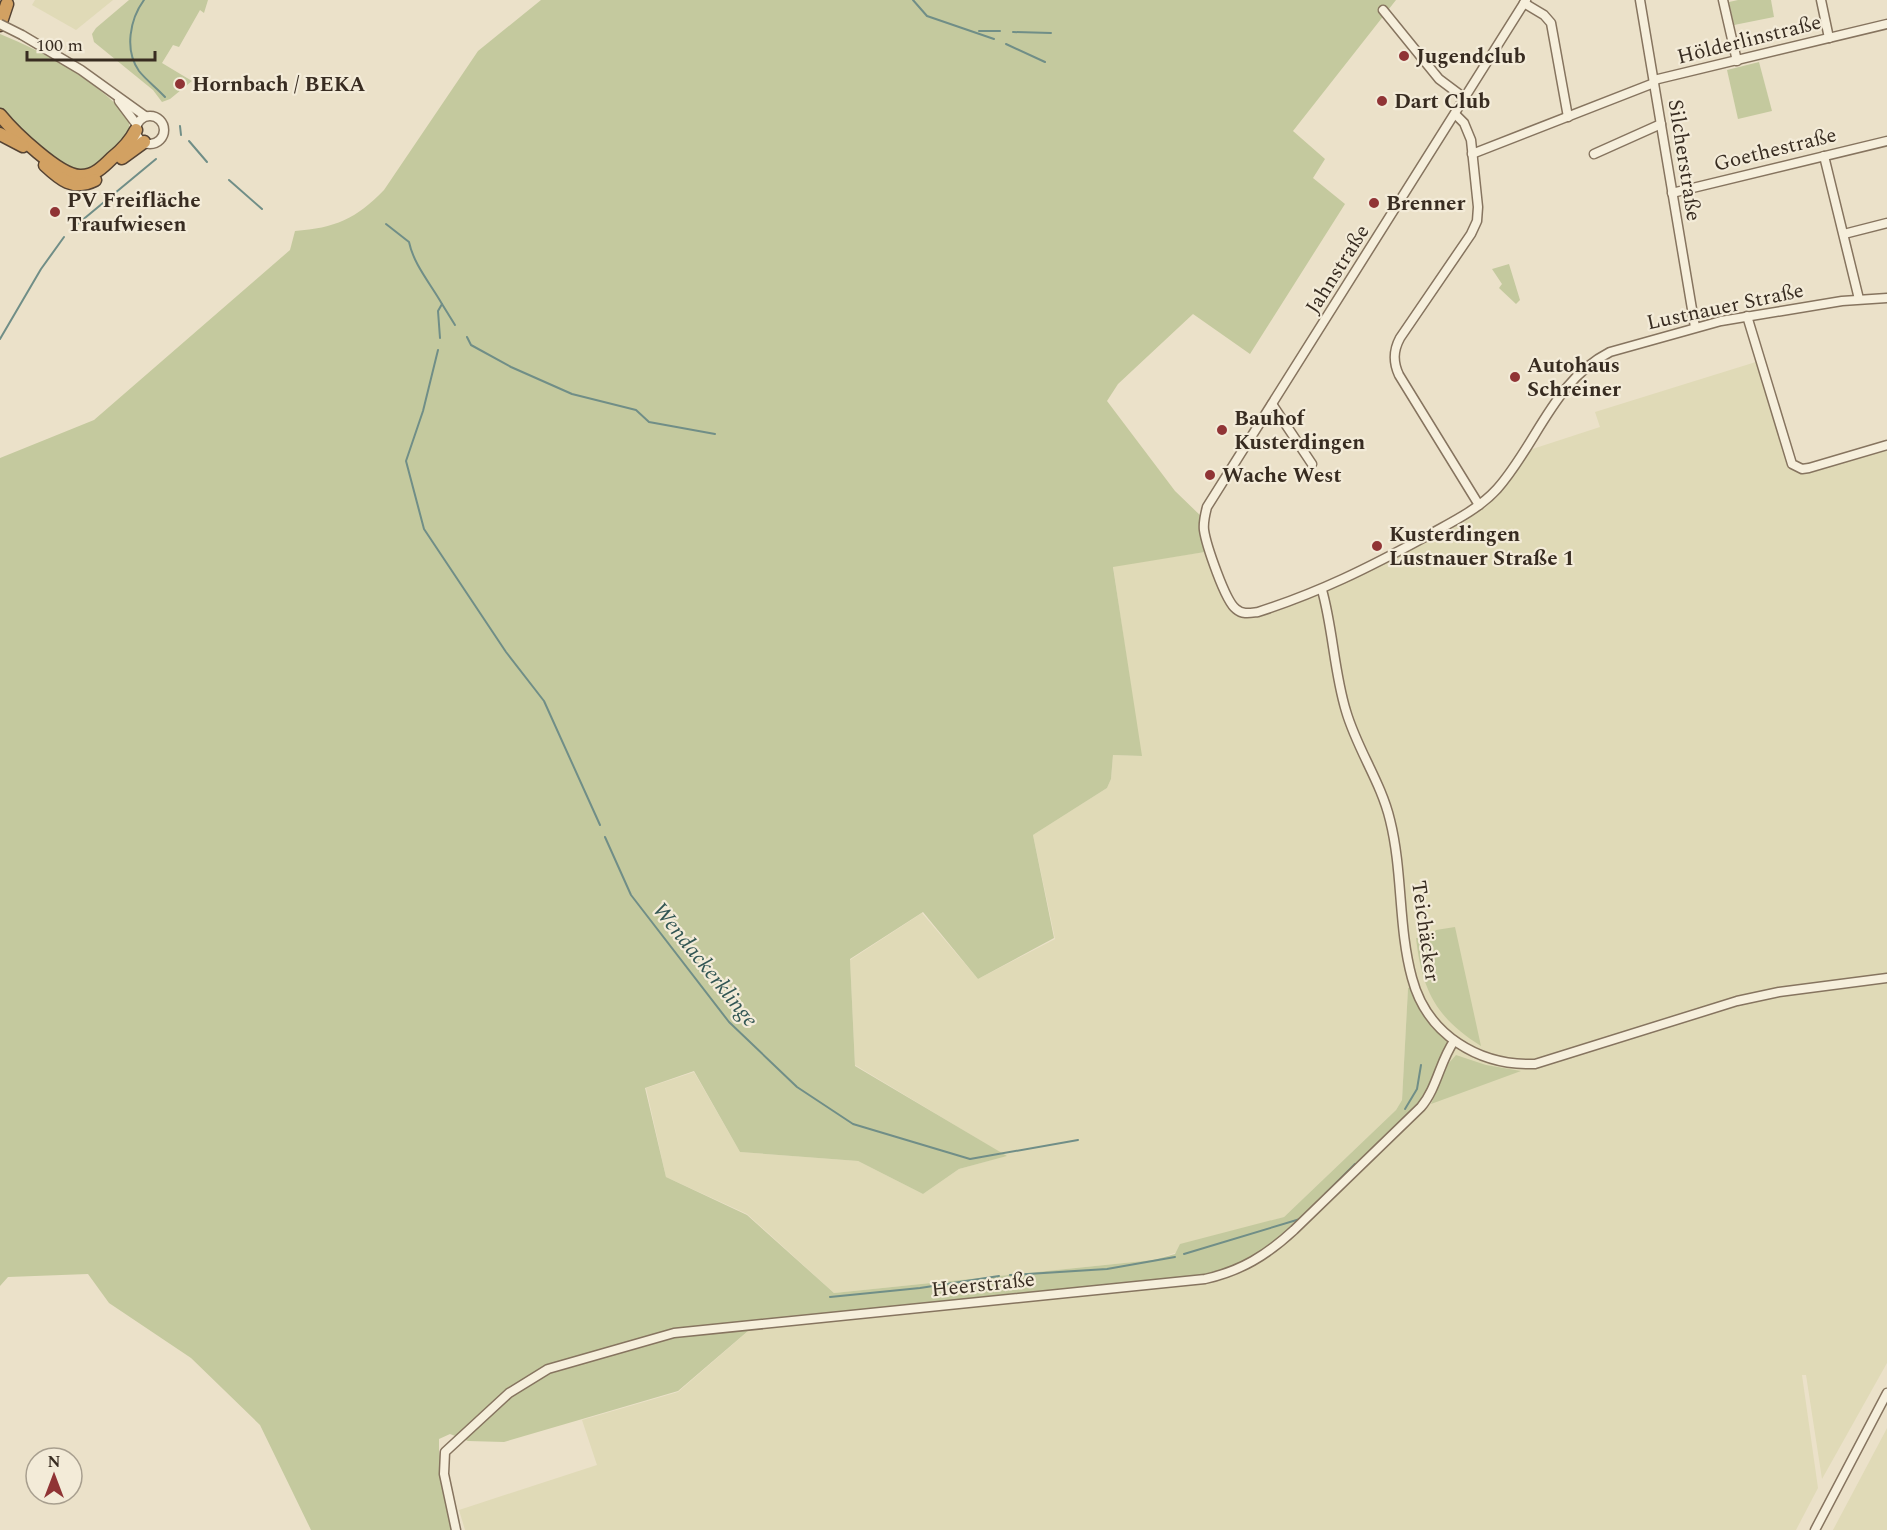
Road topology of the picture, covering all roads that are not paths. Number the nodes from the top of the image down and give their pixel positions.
1 (1640, 0) edge
2 (1723, 0) edge
3 (1821, 0) edge
4 (1525, 1) edge
5 (5, 6) edge
6 (1383, 10) dead end
7 (0, 24) edge
8 (1887, 24) edge
9 (1829, 38) junction
10 (1737, 61) junction
11 (1654, 82) junction
12 (1464, 97) junction
13 (117, 98) junction
14 (1455, 114) junction
15 (0, 115) edge
16 (145, 116) junction
17 (1569, 117) junction
18 (1661, 124) junction
19 (136, 127) junction
20 (0, 134) edge
21 (1887, 141) edge
22 (144, 142) junction
23 (1472, 154) junction
24 (1594, 154) dead end
25 (1824, 156) junction
26 (1672, 193) junction
27 (1887, 223) edge
28 (1844, 234) junction
29 (1887, 298) edge
30 (1859, 299) junction
31 (1747, 316) junction
32 (1695, 327) junction
33 (1272, 404) junction
34 (1887, 445) edge
35 (1312, 464) dead end
36 (1479, 505) junction
37 (1322, 590) junction
38 (1238, 611) joint
39 (1887, 978) edge
40 (1454, 1041) junction
41 (1887, 1393) edge
42 (456, 1530) edge
43 (1815, 1530) edge

1 - 11 street, Silcherstraße
2 - 10 street
3 - 9 street
4 - 12 street, Jahnstraße
4 - 17 street
5 - 7 highway
6 - 12 street
7 - 13 street, bridge
8 - 9 street, Hölderlinstraße
9 - 10 street, Hölderlinstraße
10 - 11 street, Hölderlinstraße
11 - 17 street, Hölderlinstraße
11 - 18 street, Silcherstraße
12 - 14 street, Jahnstraße
13 - 16 street
13 - 19 street
14 - 23 street
14 - 33 street, Jahnstraße
15 - 19 highway
16 - 19 street
16 - 22 street
17 - 23 street, Hölderlinstraße
18 - 24 street
18 - 26 street, Silcherstraße
19 - 22 street
20 - 22 highway
21 - 25 street, Goethestraße
23 - 36 street
25 - 26 street, Goethestraße
25 - 28 street
26 - 32 street, Silcherstraße
27 - 28 street
28 - 30 street
29 - 30 street, Lustnauer Straße
30 - 31 street, Lustnauer Straße
31 - 32 street, Lustnauer Straße
31 - 34 street
32 - 36 street, Lustnauer Straße
33 - 35 street
33 - 38 street, Jahnstraße
36 - 37 street, Lustnauer Straße
37 - 38 street, Lustnauer Straße
37 - 40 street, Teichäcker
39 - 40 street, Teichäcker
40 - 42 street, Heerstraße
41 - 43 street

